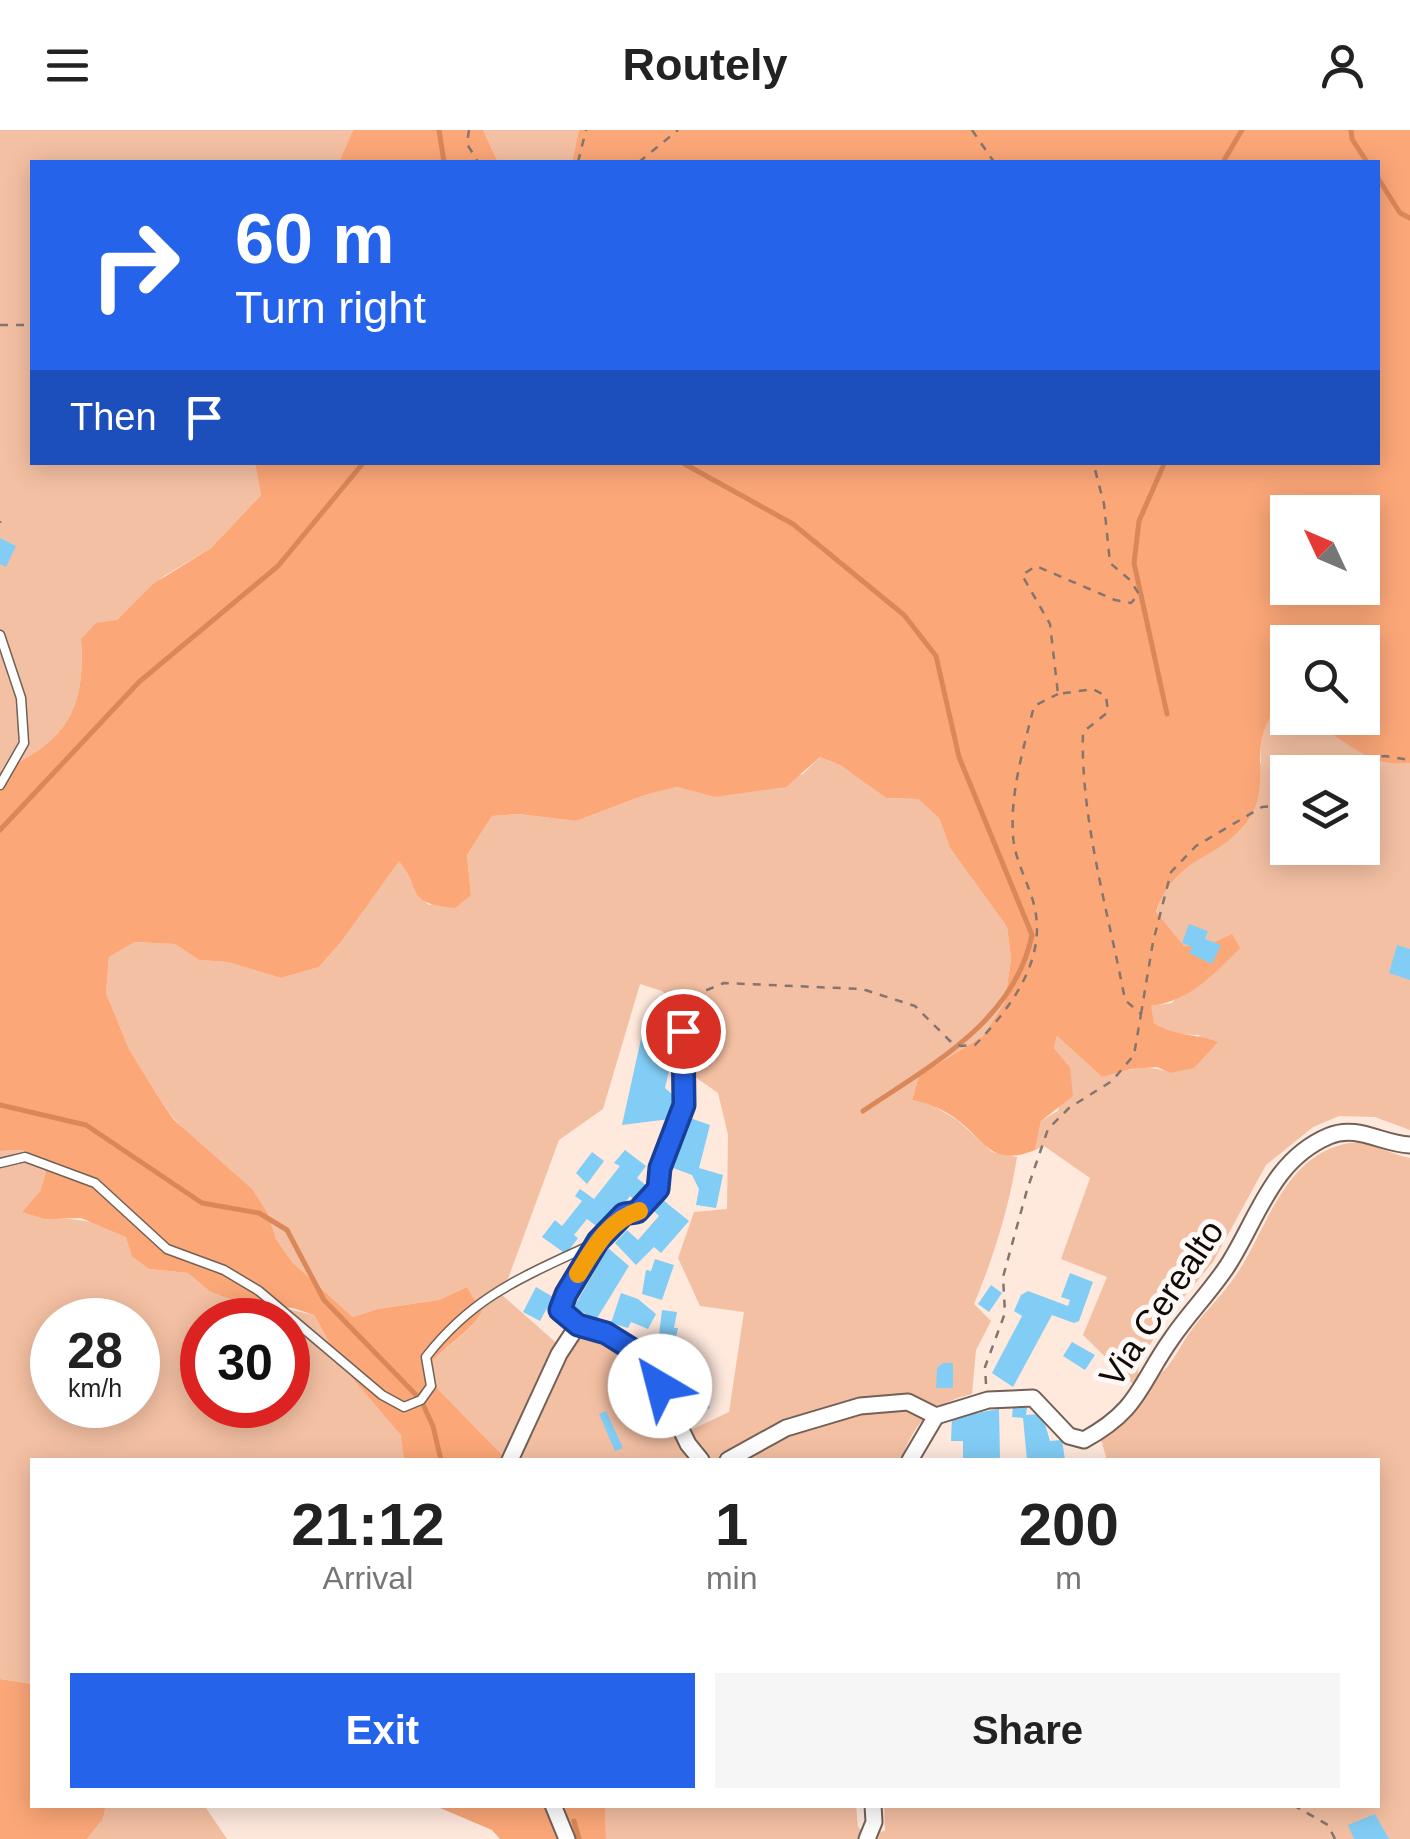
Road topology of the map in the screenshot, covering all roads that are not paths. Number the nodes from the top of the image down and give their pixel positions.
1 (0, 635) edge
2 (0, 785) edge
3 (683, 1031) road end
4 (1410, 1144) edge
5 (0, 1163) edge
6 (598, 1241) junction
7 (578, 1325) junction
8 (936, 1416) junction
9 (511, 1458) edge
10 (699, 1458) edge
11 (732, 1458) edge
12 (911, 1458) edge
13 (553, 1808) edge
14 (873, 1808) edge
15 (568, 1839) edge
16 (867, 1839) edge

1 - 2 lane
3 - 6 street
4 - 8 street, Via Cerealto
5 - 6 lane
6 - 7 street
7 - 9 street
7 - 10 street
8 - 11 street
8 - 12 street
13 - 15 street
14 - 16 street

